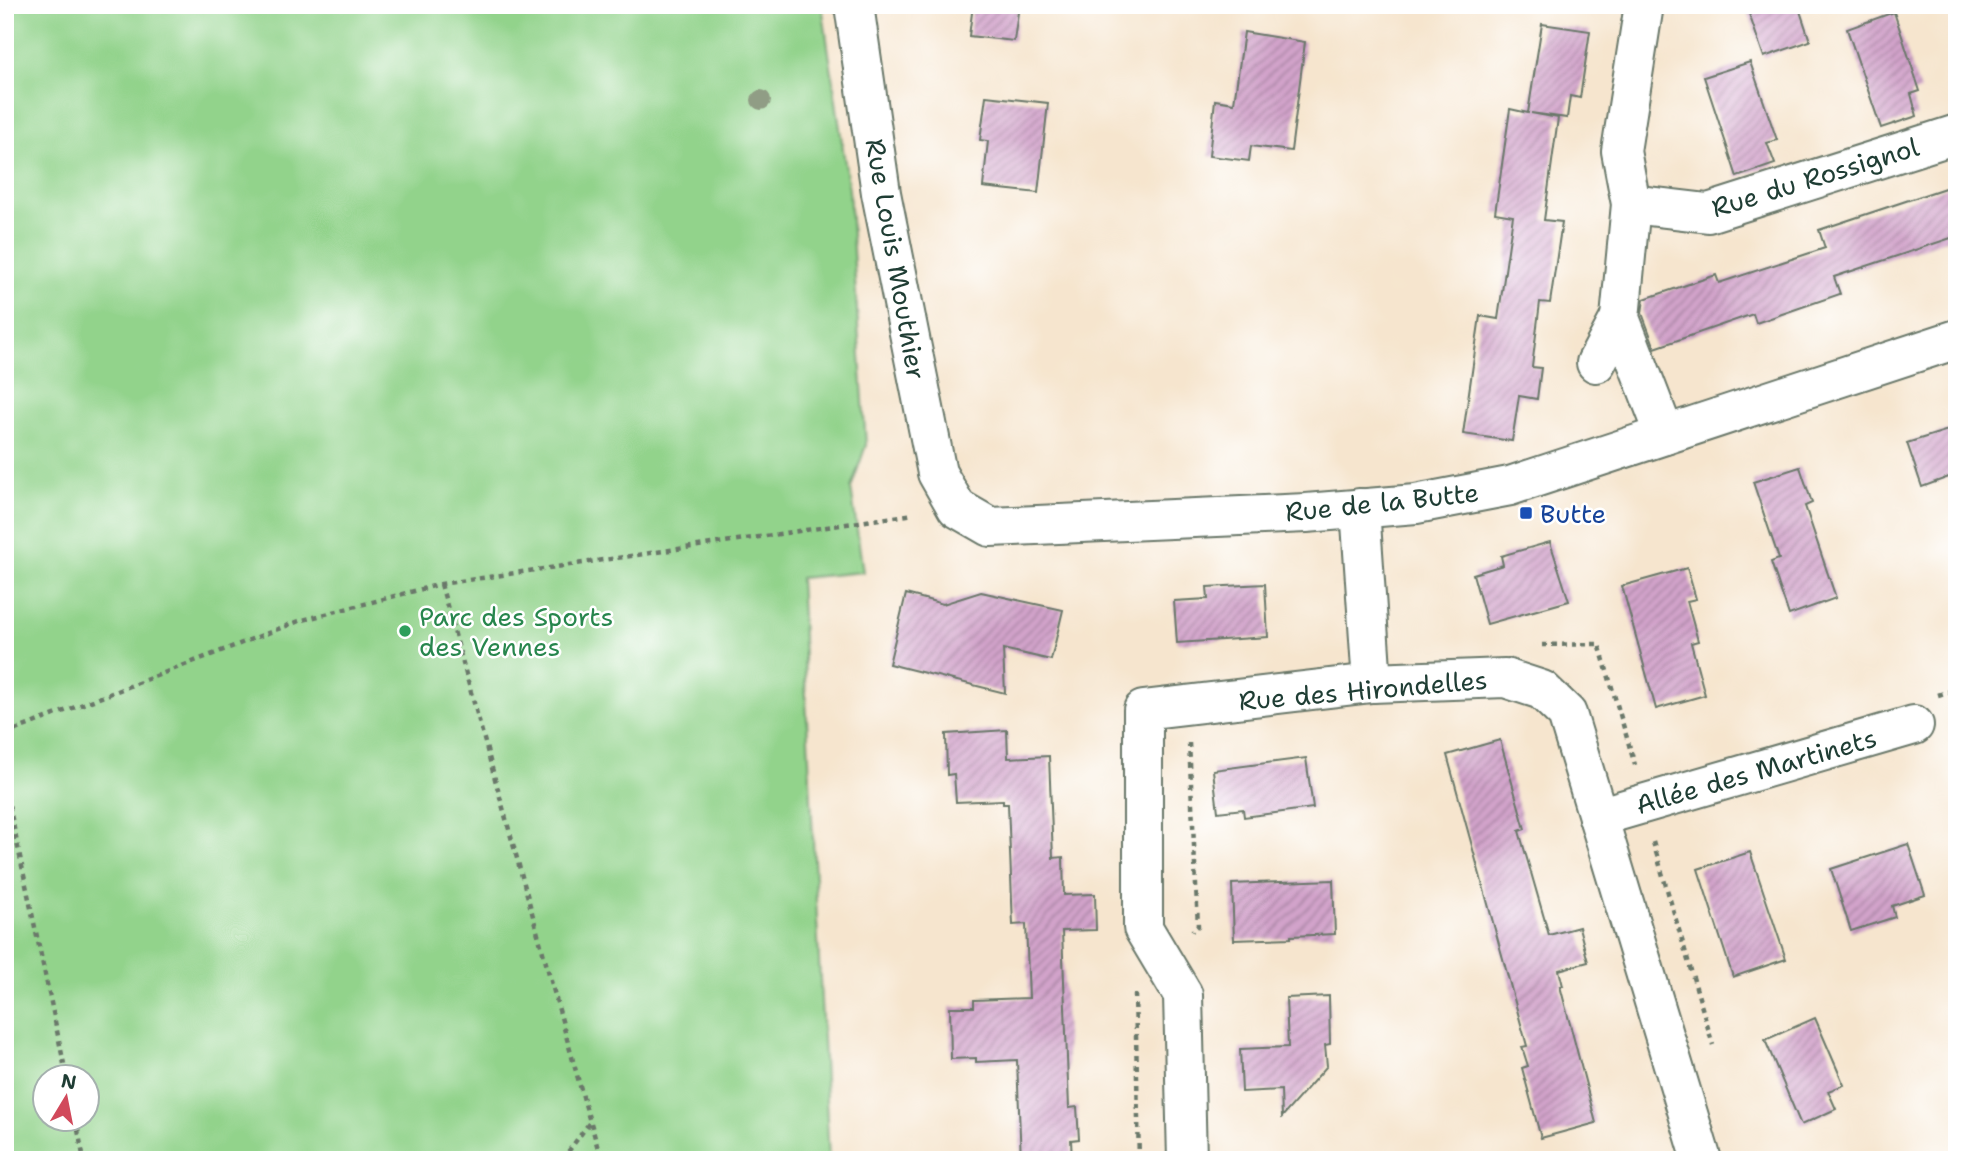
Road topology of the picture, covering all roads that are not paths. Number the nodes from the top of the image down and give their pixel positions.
1 (854, 5) edge
2 (1644, 5) edge
3 (1957, 134) edge
4 (1631, 204) junction
5 (1620, 318) junction
6 (1957, 339) edge
7 (1596, 363) dead end
8 (1665, 435) junction
9 (957, 508) joint
10 (1360, 508) junction
11 (1372, 684) junction
12 (1914, 725) dead end
13 (1598, 817) junction
14 (1187, 1160) edge
15 (1702, 1160) edge

1 - 9 street, Rue Louis Mouthier
2 - 4 street
3 - 4 street, Rue du Rossignol
4 - 5 street
5 - 7 street
5 - 8 street
6 - 8 street, Rue de la Butte
8 - 10 street, Rue de la Butte
9 - 10 street, Rue de la Butte
10 - 11 street
11 - 13 street, Rue des Hirondelles
11 - 14 street, Rue des Hirondelles
12 - 13 street, Allée des Martinets
13 - 15 street, Rue des Hirondelles

